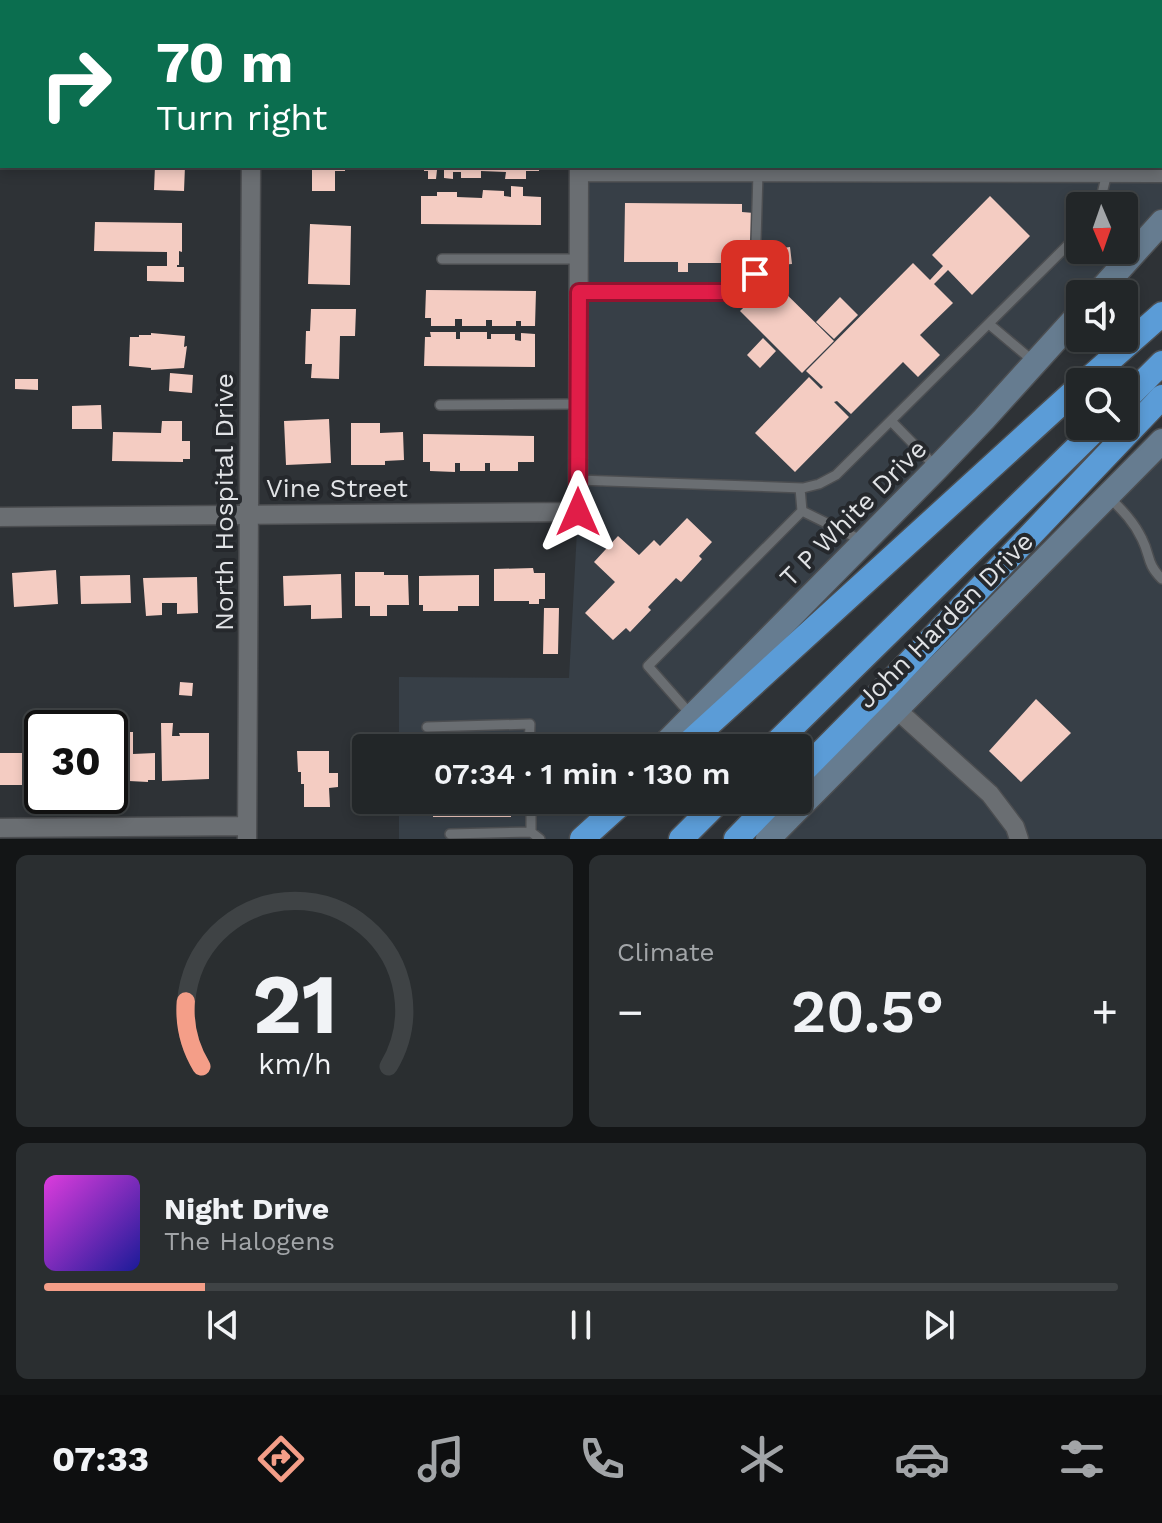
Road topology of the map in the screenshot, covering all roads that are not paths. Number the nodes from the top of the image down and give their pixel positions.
1 (251, 168) edge
2 (579, 169) edge
3 (686, 169) edge
4 (998, 170) edge
5 (758, 173) junction
6 (1107, 173) junction
7 (1162, 173) edge
8 (1102, 192) edge
9 (1162, 222) edge
10 (1066, 247) edge
11 (442, 259) dead end
12 (579, 259) junction
13 (1110, 280) edge
14 (579, 292) junction
15 (1162, 314) edge
16 (989, 324) junction
17 (1066, 329) edge
18 (1035, 363) junction
19 (1162, 363) edge
20 (1101, 368) edge
21 (1138, 387) edge
22 (1162, 397) edge
23 (1066, 399) edge
24 (578, 404) junction
25 (1162, 404) edge
26 (440, 405) dead end
27 (891, 421) junction
28 (1085, 440) edge
29 (1162, 441) edge
30 (937, 468) junction
31 (578, 480) junction
32 (800, 488) junction
33 (1069, 494) junction
34 (1107, 496) junction
35 (802, 511) junction
36 (250, 515) junction
37 (0, 517) edge
38 (864, 542) junction
39 (1162, 579) edge
40 (896, 709) junction
41 (692, 716) junction
42 (427, 727) dead end
43 (530, 734) edge
44 (675, 734) edge
45 (698, 734) edge
46 (785, 734) edge
47 (812, 762) edge
48 (531, 814) edge
49 (597, 814) edge
50 (610, 814) edge
51 (706, 814) edge
52 (760, 814) edge
53 (0, 828) edge
54 (247, 832) edge
55 (531, 832) junction
56 (450, 834) dead end
57 (540, 839) edge
58 (573, 839) edge
59 (582, 839) edge
60 (681, 839) edge
61 (736, 839) edge
62 (768, 839) edge
63 (1019, 839) edge

1 - 36 street, North Hospital Drive
2 - 3 street
2 - 12 street
3 - 5 street
4 - 5 street
4 - 6 street
5 - 14 lane
6 - 7 street
6 - 8 lane
9 - 13 main road
10 - 16 lane
11 - 12 lane
12 - 14 street
14 - 24 street
15 - 20 highway
16 - 18 lane
16 - 27 lane
17 - 18 main road, T P White Drive
18 - 30 main road, T P White Drive
19 - 21 highway
22 - 33 highway
23 - 45 highway
24 - 26 lane
24 - 31 street
25 - 33 highway
27 - 30 lane
27 - 32 lane
28 - 46 highway
29 - 34 main road, John Harden Drive
30 - 38 main road, T P White Drive
31 - 32 lane
31 - 36 street, Vine Street
32 - 35 lane
33 - 47 highway
34 - 39 lane
34 - 40 main road, John Harden Drive
35 - 38 lane
35 - 41 lane
36 - 37 street, Vine Street
36 - 54 street, North Hospital Drive
38 - 41 main road, T P White Drive
40 - 62 main road, John Harden Drive
40 - 63 street
41 - 44 main road, T P White Drive
42 - 43 lane
48 - 55 lane
49 - 58 main road
50 - 59 highway
51 - 60 highway
52 - 61 highway
53 - 54 street
55 - 56 lane
55 - 57 lane

